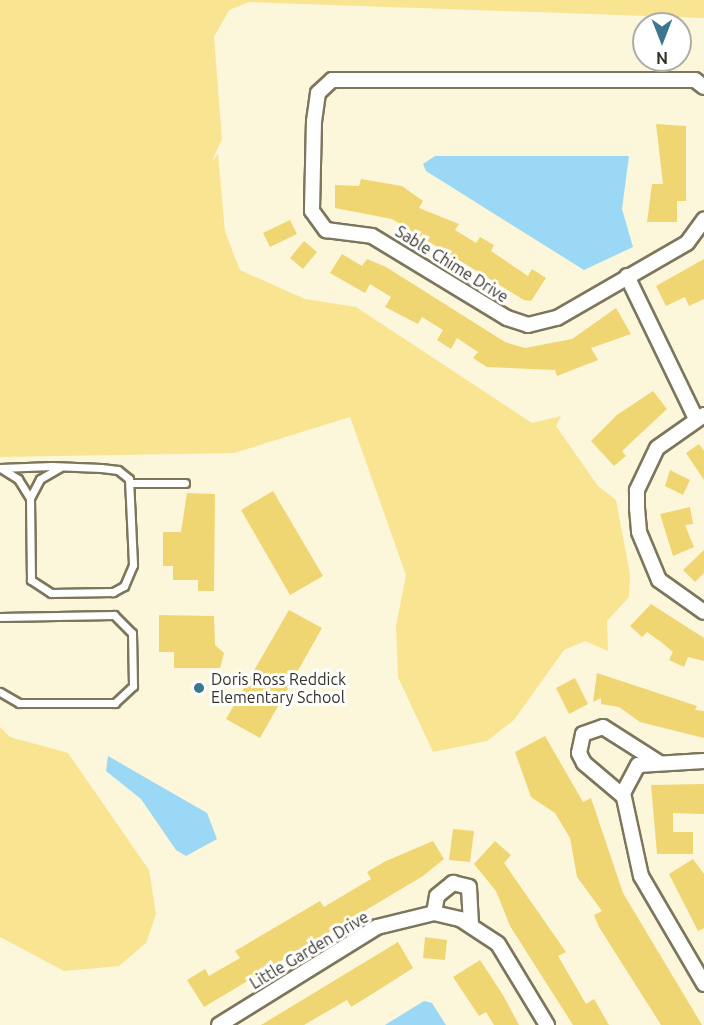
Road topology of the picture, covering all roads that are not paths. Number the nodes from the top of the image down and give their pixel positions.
1 (704, 87) edge
2 (704, 220) edge
3 (627, 276) junction
4 (700, 417) edge
5 (62, 467) junction
6 (131, 483) junction
7 (185, 483) dead end
8 (30, 498) junction
9 (704, 612) edge
10 (0, 617) edge
11 (0, 692) edge
12 (704, 761) edge
13 (658, 762) junction
14 (623, 796) junction
15 (434, 913) junction
16 (471, 924) junction
17 (704, 984) edge
18 (219, 1025) edge
19 (547, 1025) edge

1 - 3 street, Sable Chime Drive
2 - 3 street, Sable Chime Drive
3 - 4 street
4 - 9 street
5 - 6 lane
5 - 8 lane
5 - 8 lane
6 - 7 lane
6 - 8 lane
10 - 11 lane
12 - 13 street
13 - 14 street
13 - 14 street
14 - 17 street
15 - 16 street
15 - 16 street
15 - 18 street, Little Garden Drive
16 - 19 street

